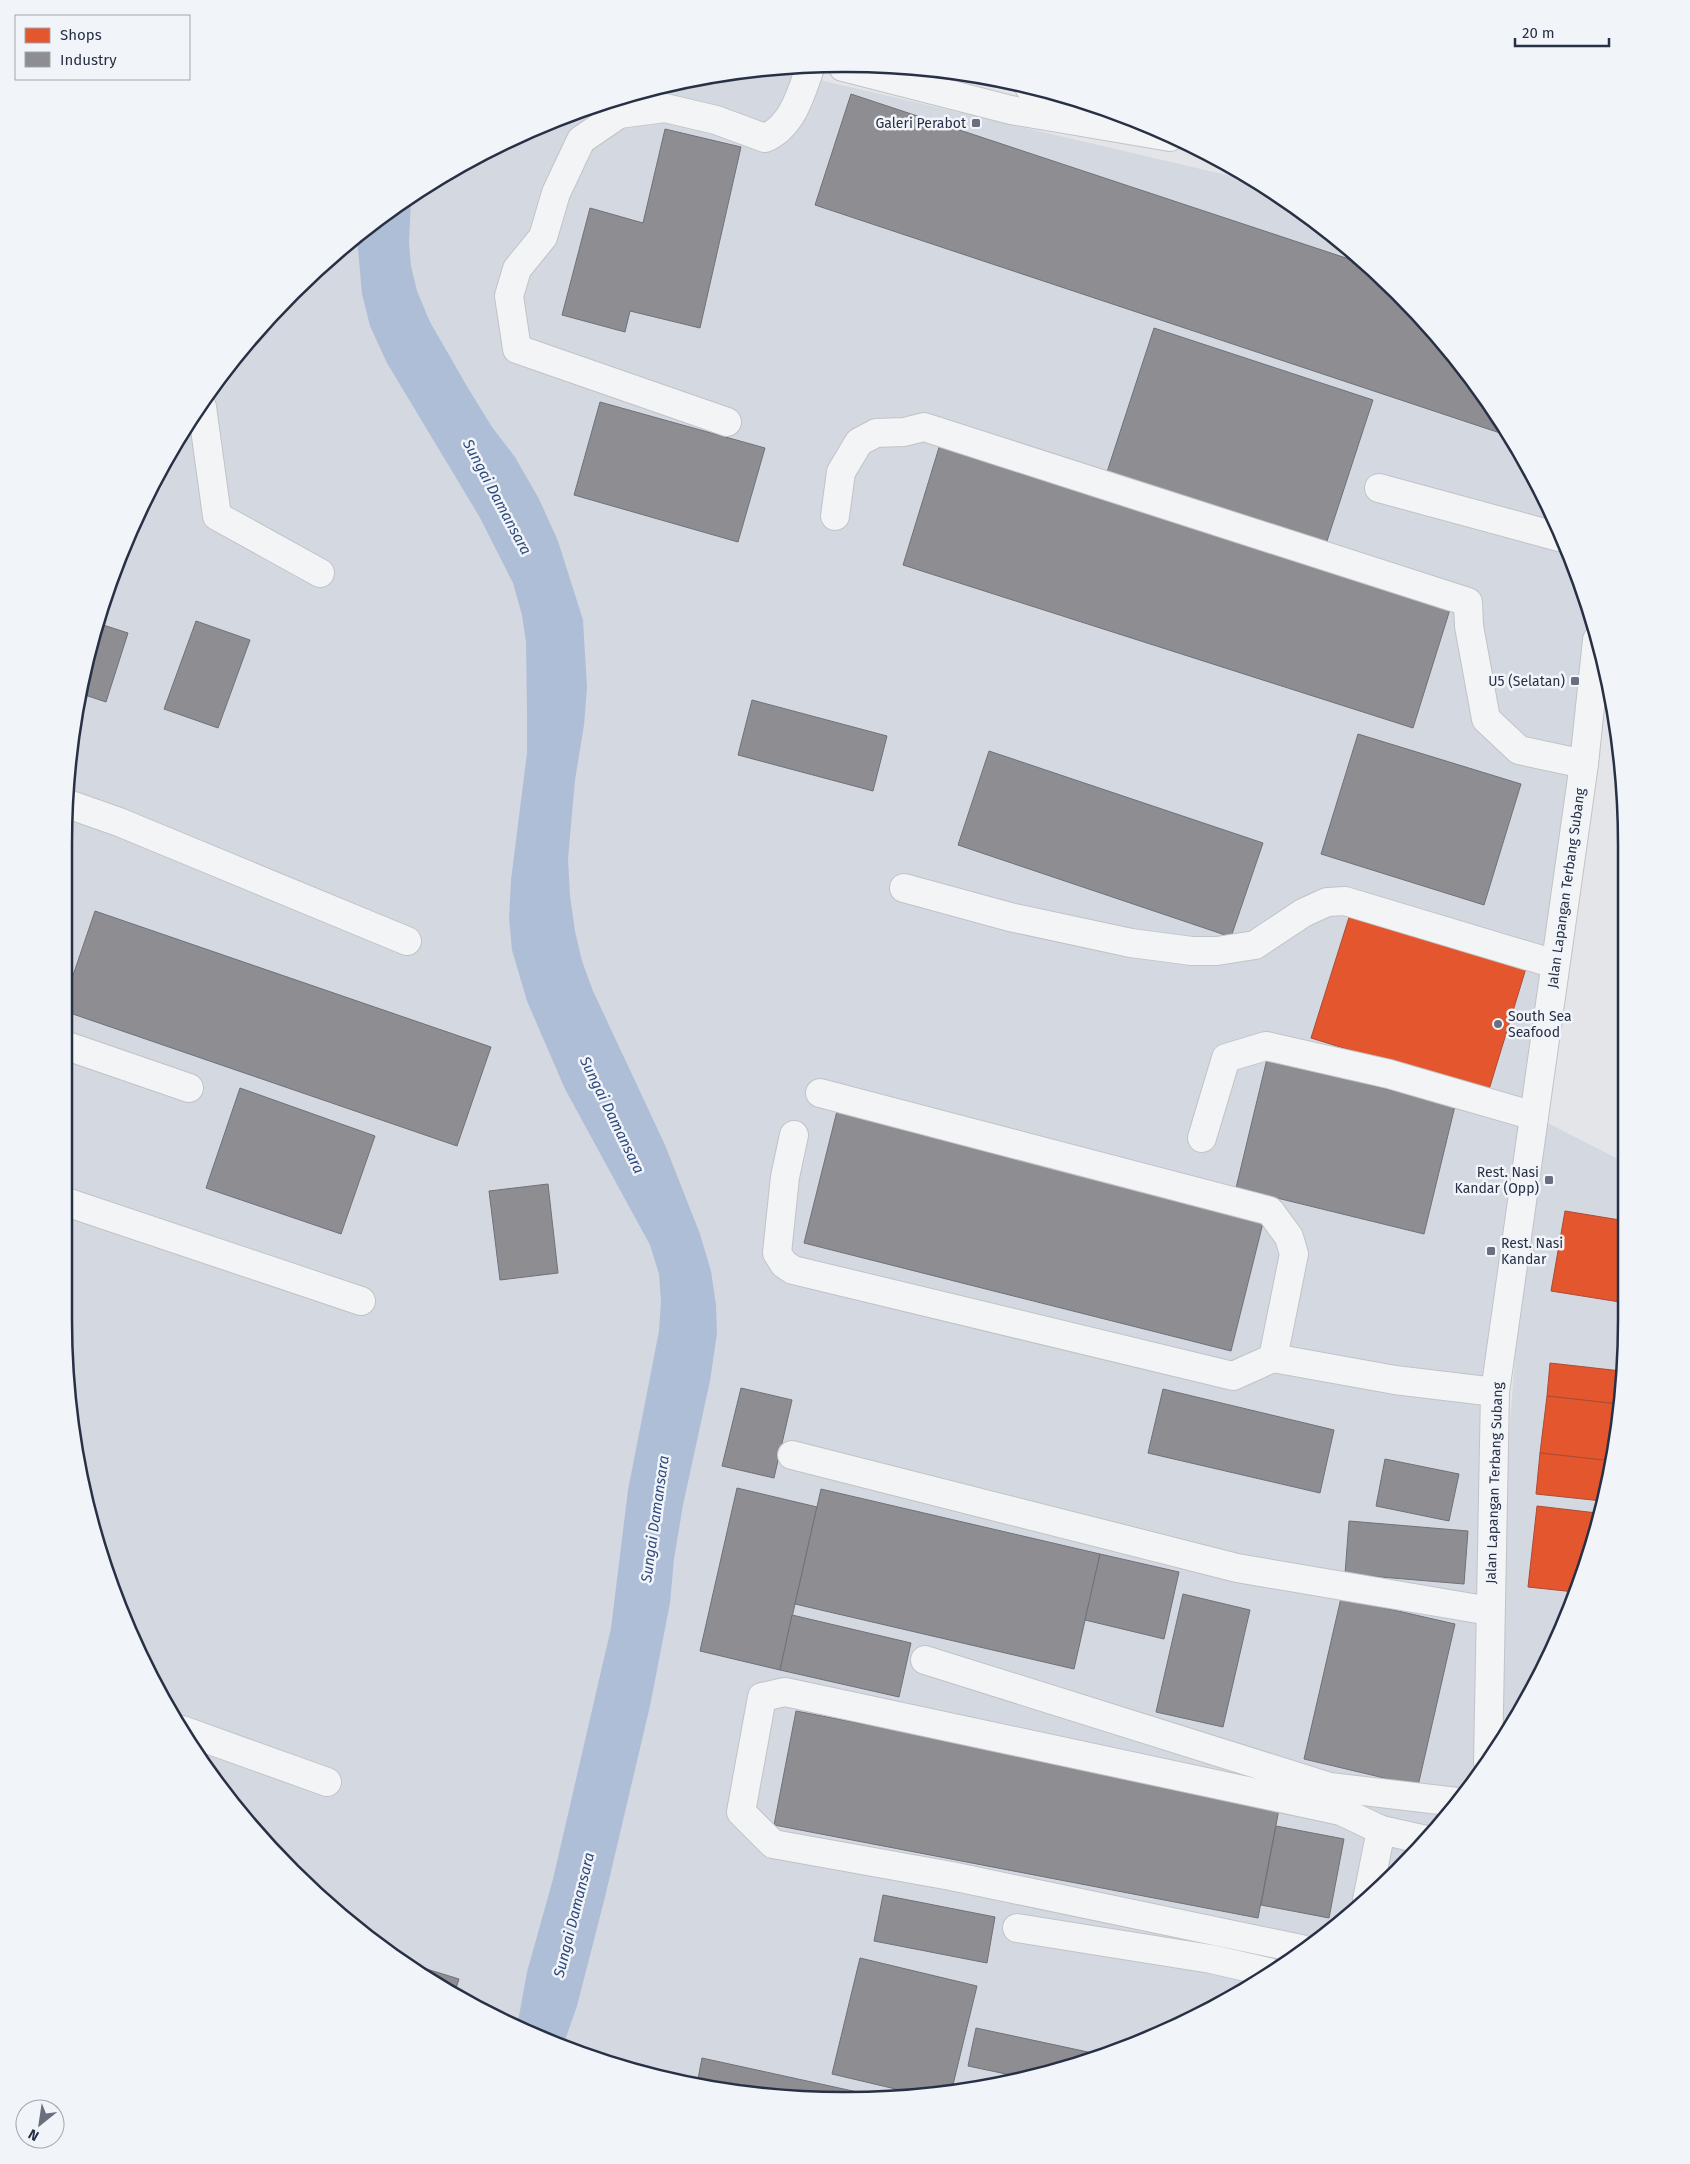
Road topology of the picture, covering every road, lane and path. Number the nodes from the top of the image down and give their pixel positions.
1 (808, 73) edge
2 (866, 73) edge
3 (1088, 112) edge
4 (1130, 129) junction
5 (1141, 131) edge
6 (203, 416) edge
7 (727, 422) dead end
8 (1379, 488) dead end
9 (835, 516) dead end
10 (1553, 535) edge
11 (320, 574) dead end
12 (1595, 661) edge
13 (1584, 764) junction
14 (74, 806) edge
15 (904, 888) dead end
16 (407, 941) dead end
17 (1555, 964) junction
18 (72, 1047) edge
19 (189, 1088) dead end
20 (820, 1093) dead end
21 (1534, 1116) junction
22 (794, 1135) dead end
23 (1202, 1138) dead end
24 (72, 1204) edge
25 (361, 1301) dead end
26 (1273, 1358) junction
27 (1495, 1392) junction
28 (792, 1455) dead end
29 (1490, 1611) junction
30 (925, 1660) dead end
31 (195, 1734) edge
32 (1488, 1746) edge
33 (327, 1782) dead end
34 (1448, 1801) edge
35 (1381, 1830) junction
36 (1417, 1838) edge
37 (1369, 1886) edge
38 (1017, 1928) dead end
39 (1293, 1947) edge
40 (1260, 1970) edge

1 - 7 street
2 - 4 street
3 - 4 street
4 - 5 street
6 - 11 street
8 - 10 street
9 - 13 street
12 - 13 street, Jalan Lapangan Terbang Subang
13 - 17 street, Jalan Lapangan Terbang Subang
14 - 16 street
15 - 17 street
17 - 21 street, Jalan Lapangan Terbang Subang
18 - 19 street
20 - 26 street
21 - 23 street
21 - 27 street, Jalan Lapangan Terbang Subang
22 - 26 street
24 - 25 street
26 - 27 street
27 - 29 street, Jalan Lapangan Terbang Subang
28 - 29 street
29 - 32 street, Jalan Lapangan Terbang Subang
30 - 34 street
31 - 33 street
35 - 36 street
35 - 37 street
35 - 39 street
38 - 40 street

